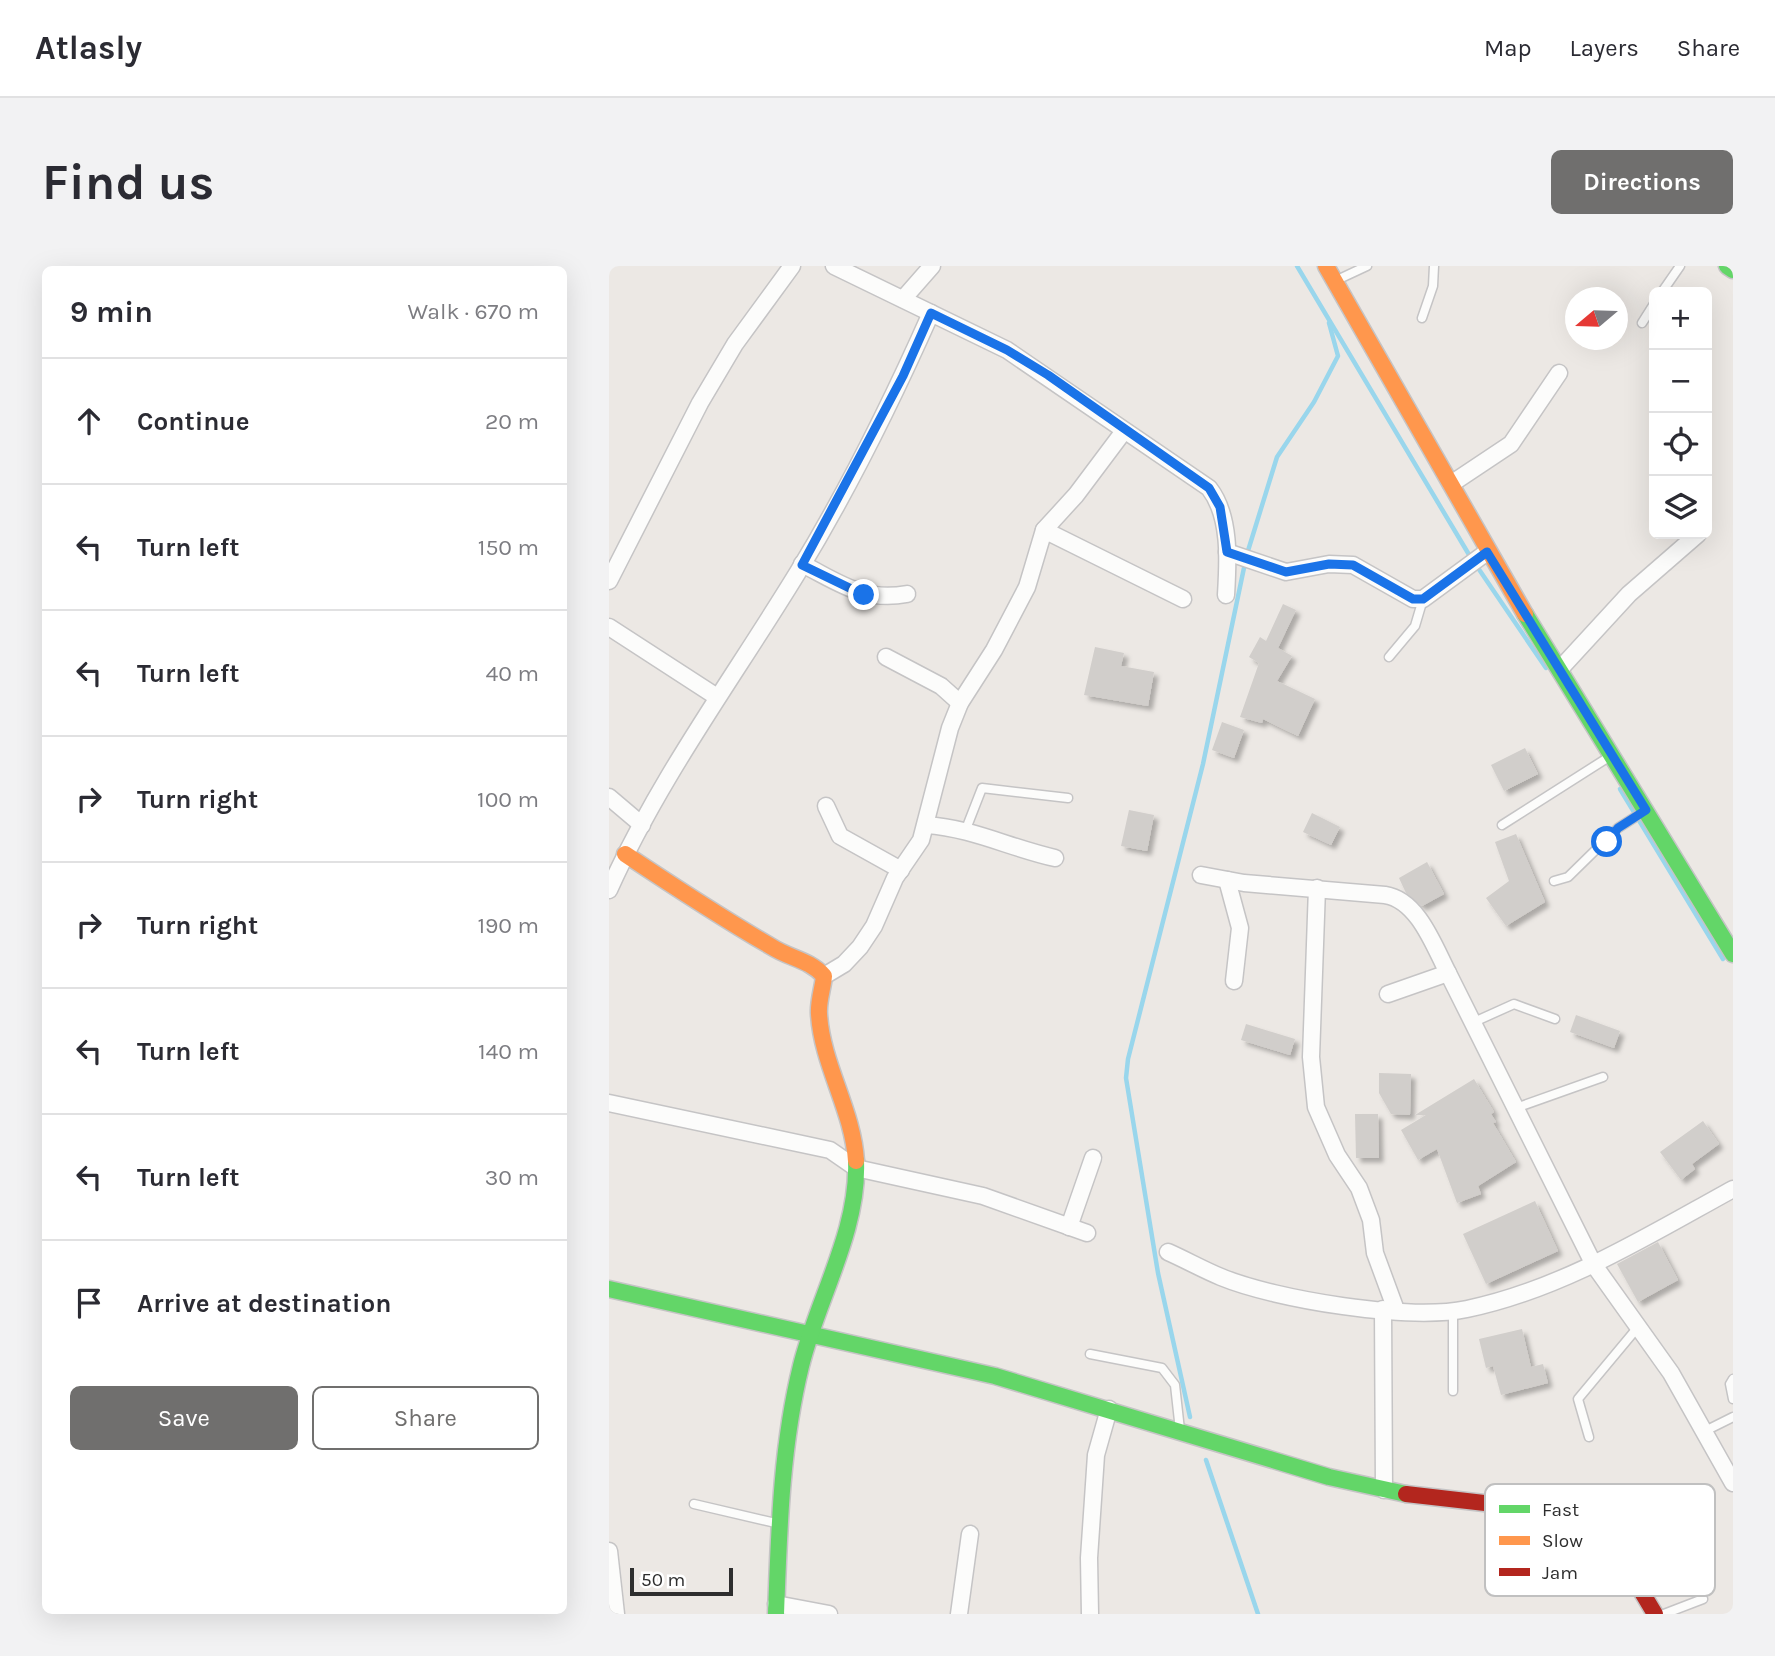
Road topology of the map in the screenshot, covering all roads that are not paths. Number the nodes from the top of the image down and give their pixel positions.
1 (792, 266) edge
2 (834, 266) edge
3 (932, 266) edge
4 (1326, 266) edge
5 (1367, 266) edge
6 (1434, 266) edge
7 (1680, 266) edge
8 (1727, 266) edge
9 (1733, 270) edge
10 (1334, 282) junction
11 (1665, 287) edge
12 (903, 299) junction
13 (1649, 312) edge
14 (931, 313) junction
15 (1422, 318) dead end
16 (1642, 323) dead end
17 (1559, 373) dead end
18 (1124, 431) junction
19 (1451, 484) junction
20 (1044, 530) junction
21 (1692, 539) edge
22 (1239, 556) junction
23 (1479, 558) junction
24 (802, 565) junction
25 (609, 581) edge
26 (907, 594) dead end
27 (1226, 595) dead end
28 (1183, 599) dead end
29 (1423, 599) junction
30 (609, 627) edge
31 (886, 657) dead end
32 (1389, 657) dead end
33 (1560, 669) junction
34 (717, 697) junction
35 (960, 704) junction
36 (1612, 755) junction
37 (609, 797) edge
38 (1068, 798) dead end
39 (826, 806) dead end
40 (1646, 810) junction
41 (642, 825) junction
42 (926, 825) junction
43 (1502, 825) dead end
44 (966, 829) junction
45 (625, 855) junction
46 (1055, 858) dead end
47 (901, 870) junction
48 (1201, 875) dead end
49 (1227, 880) junction
50 (1554, 881) dead end
51 (1317, 888) junction
52 (609, 890) edge
53 (1733, 954) edge
54 (1448, 973) junction
55 (824, 976) junction
56 (1234, 981) dead end
57 (1388, 994) dead end
58 (1555, 1019) dead end
59 (1474, 1022) junction
60 (1603, 1077) dead end
61 (609, 1103) edge
62 (1513, 1109) junction
63 (1093, 1158) dead end
64 (856, 1168) junction
65 (1733, 1189) edge
66 (1069, 1227) junction
67 (1087, 1233) dead end
68 (1168, 1252) dead end
69 (1594, 1265) junction
70 (609, 1289) edge
71 (1389, 1310) junction
72 (1453, 1311) junction
73 (1638, 1326) junction
74 (810, 1334) junction
75 (1090, 1354) dead end
76 (1733, 1379) edge
77 (1453, 1391) dead end
78 (1733, 1399) edge
79 (1109, 1409) junction
80 (1733, 1417) edge
81 (1180, 1430) junction
82 (1705, 1431) junction
83 (1589, 1437) dead end
84 (1733, 1483) edge
85 (1384, 1490) junction
86 (1485, 1503) edge
87 (694, 1504) dead end
88 (780, 1524) junction
89 (970, 1534) dead end
90 (609, 1552) edge
91 (1644, 1596) edge
92 (1703, 1599) dead end
93 (776, 1609) edge
94 (1654, 1613) edge
95 (616, 1614) edge
96 (829, 1614) edge
97 (959, 1614) edge
98 (1090, 1614) edge

1 - 25 street
2 - 12 street
3 - 12 street
4 - 10 street
5 - 10 lane
6 - 15 lane
7 - 11 lane
8 - 9 street
10 - 19 street
12 - 14 street
13 - 16 lane
14 - 18 street
14 - 24 street
17 - 19 street
18 - 20 street
18 - 22 street
19 - 23 street
20 - 28 street
20 - 35 street
21 - 33 street
22 - 27 street
22 - 29 street
23 - 29 street
23 - 33 street
24 - 26 street
24 - 34 street
29 - 32 lane
30 - 34 street
31 - 35 street
33 - 36 street
34 - 41 street
35 - 42 street
36 - 40 street
36 - 43 lane
37 - 41 street
38 - 44 lane
39 - 47 street
40 - 50 lane
40 - 53 street
41 - 45 street
42 - 44 street
42 - 47 street
44 - 46 street
45 - 52 street
45 - 55 street
47 - 55 street
48 - 49 street
49 - 51 street
49 - 56 street
51 - 54 street
51 - 71 street
54 - 57 street
54 - 59 street
55 - 64 street
58 - 59 lane
59 - 62 street
60 - 62 lane
61 - 64 street
62 - 69 street
63 - 66 street
64 - 66 street
64 - 74 street
65 - 69 street
66 - 67 street
68 - 71 street
69 - 72 street
69 - 73 street
70 - 74 street
71 - 72 street
71 - 85 street
72 - 77 lane
73 - 82 street
73 - 83 lane
74 - 79 street
74 - 88 street
75 - 81 lane
76 - 78 lane
79 - 81 street
79 - 98 street
80 - 82 lane
81 - 85 street
82 - 84 street
85 - 86 street
87 - 88 lane
88 - 93 street
89 - 97 street
90 - 95 street
91 - 94 street
92 - 94 lane
93 - 96 street

